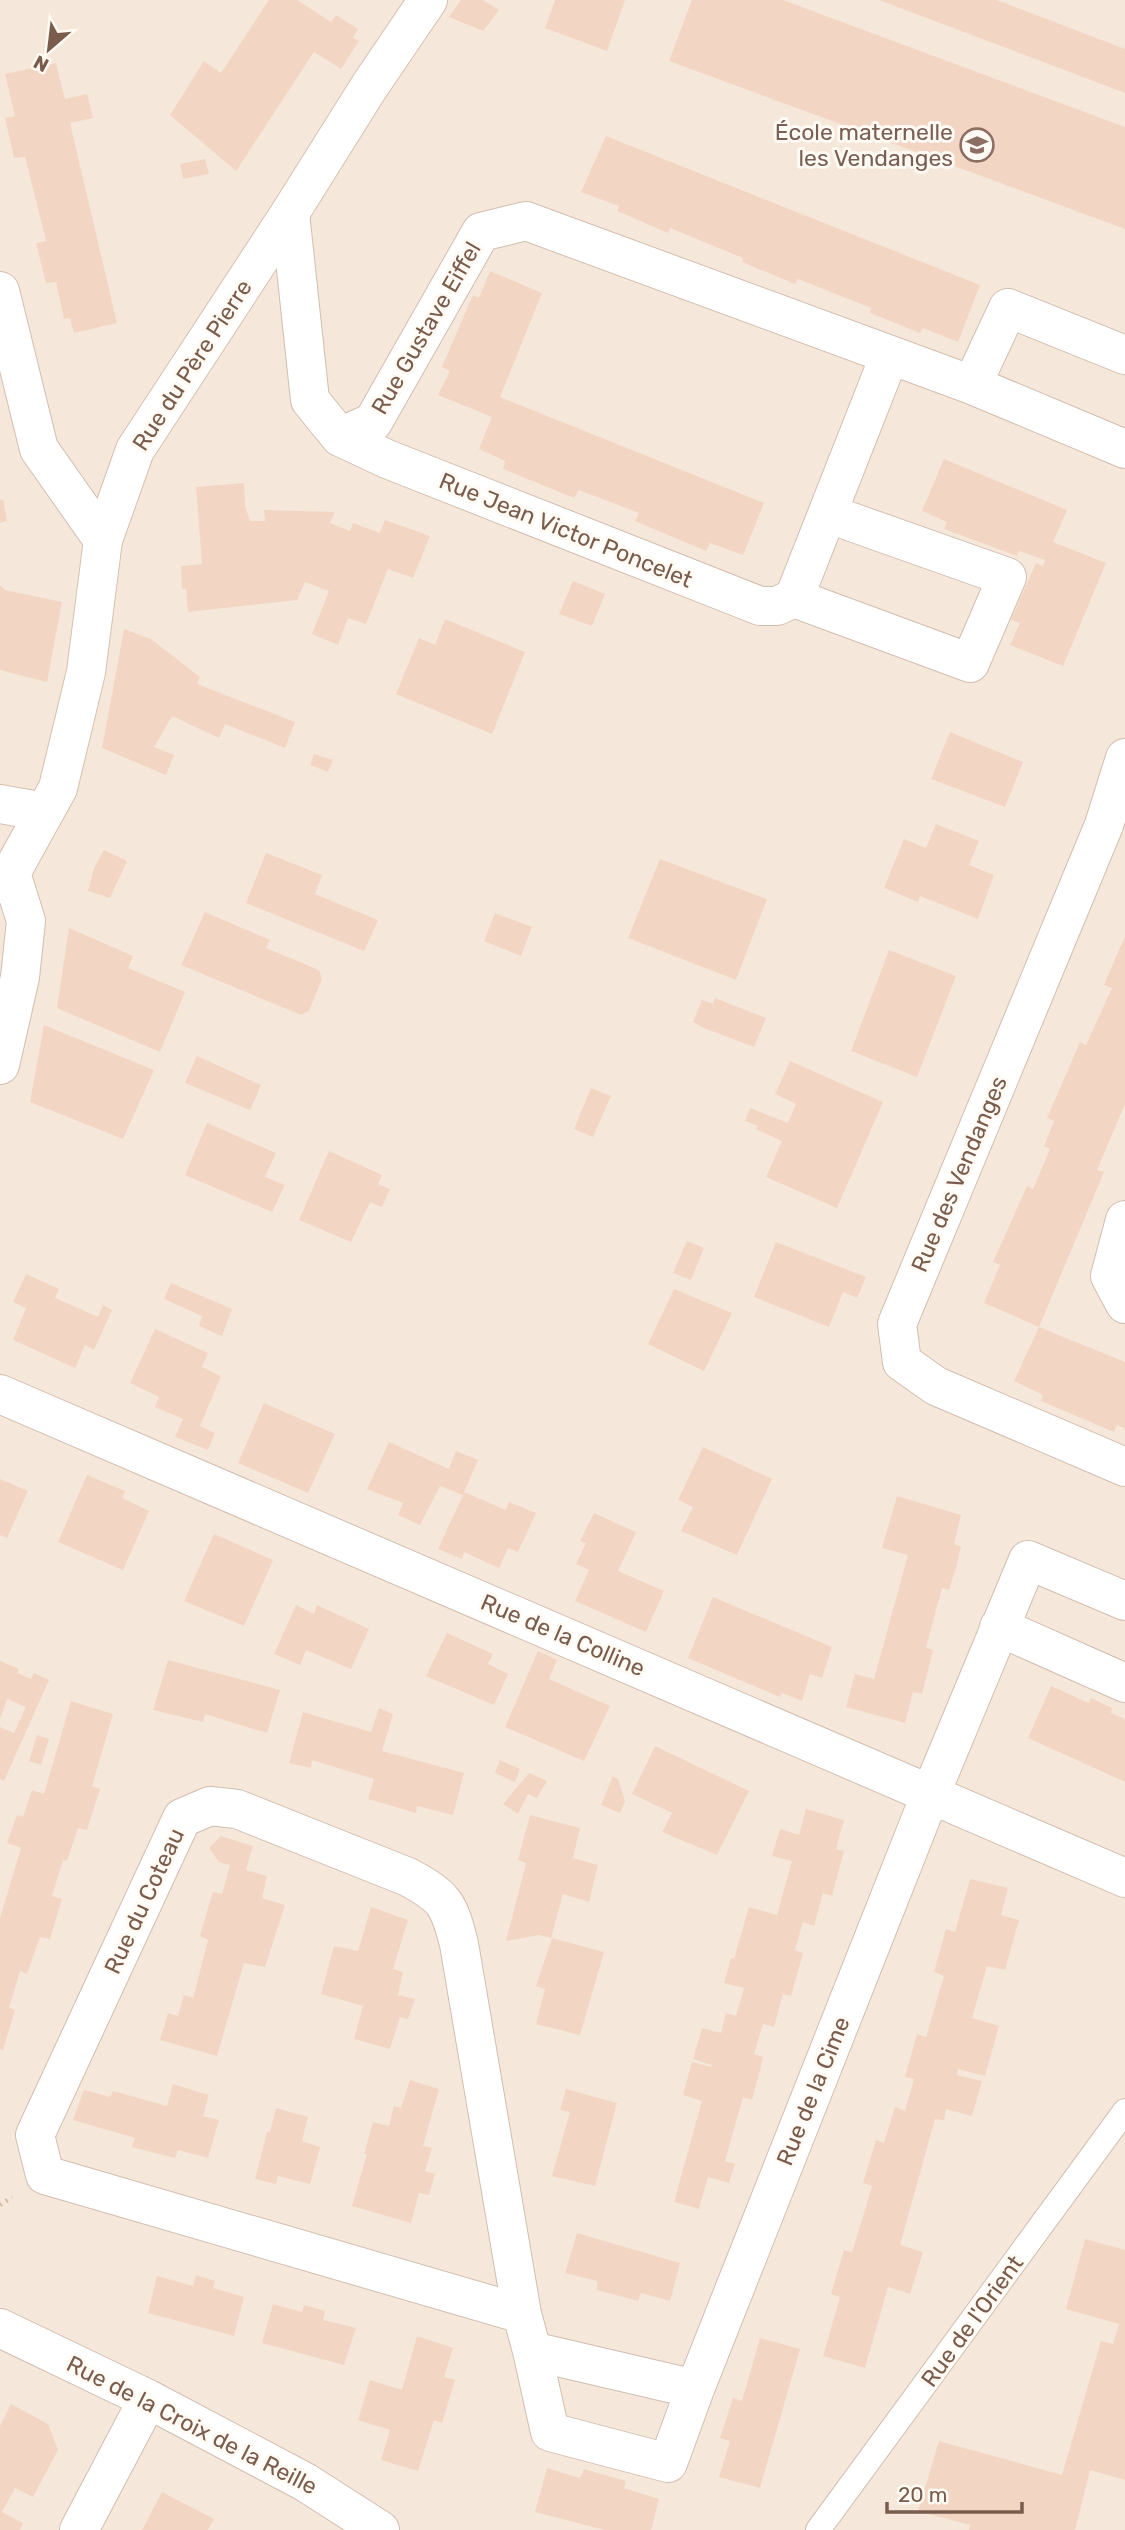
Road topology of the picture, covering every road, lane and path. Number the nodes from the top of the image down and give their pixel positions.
1 (428, 0) edge
2 (290, 213) junction
3 (0, 291) edge
4 (1125, 355) edge
5 (889, 357) junction
6 (972, 385) junction
7 (340, 437) junction
8 (1125, 449) edge
9 (829, 514) junction
10 (103, 540) junction
11 (794, 598) junction
12 (1125, 758) edge
13 (0, 804) edge
14 (44, 812) junction
15 (1115, 830) edge
16 (6, 879) edge
17 (0, 1065) edge
18 (1125, 1220) edge
19 (1125, 1304) edge
20 (0, 1394) edge
21 (1125, 1468) edge
22 (1125, 1601) edge
23 (999, 1628) junction
24 (1125, 1683) edge
25 (931, 1793) junction
26 (1125, 1878) edge
27 (1125, 2111) edge
28 (522, 2314) junction
29 (0, 2328) edge
30 (531, 2351) junction
31 (695, 2389) junction
32 (148, 2399) junction
33 (79, 2530) edge
34 (380, 2530) edge
35 (818, 2530) edge

1 - 2 street, Rue du Père Pierre
2 - 7 street
2 - 10 street, Rue du Père Pierre
3 - 10 street
4 - 6 street
5 - 6 street, Rue Gustave Eiffel
5 - 7 street, Rue Gustave Eiffel
5 - 9 street
6 - 8 street, Rue Gustave Eiffel
7 - 11 street, Rue Jean Victor Poncelet
9 - 11 street
9 - 11 street
10 - 14 street, Rue du Père Pierre
12 - 15 street, Rue des Vendanges
13 - 14 street
14 - 16 street, Rue du Père Pierre
15 - 21 street, Rue des Vendanges
16 - 17 street
18 - 19 street
20 - 25 street, Rue de la Colline
22 - 23 street, Rue de la Cime
23 - 24 street
23 - 25 street, Rue de la Cime
25 - 26 street, Rue de la Colline
25 - 31 street, Rue de la Cime
27 - 35 lane, Rue de l'Orient
28 - 28 street, Rue du Coteau
28 - 30 street, Rue du Coteau
29 - 32 street, Rue de la Croix de la Reille
30 - 31 street
30 - 31 street, Rue de la Cime
32 - 33 street
32 - 34 street, Rue de la Croix de la Reille

